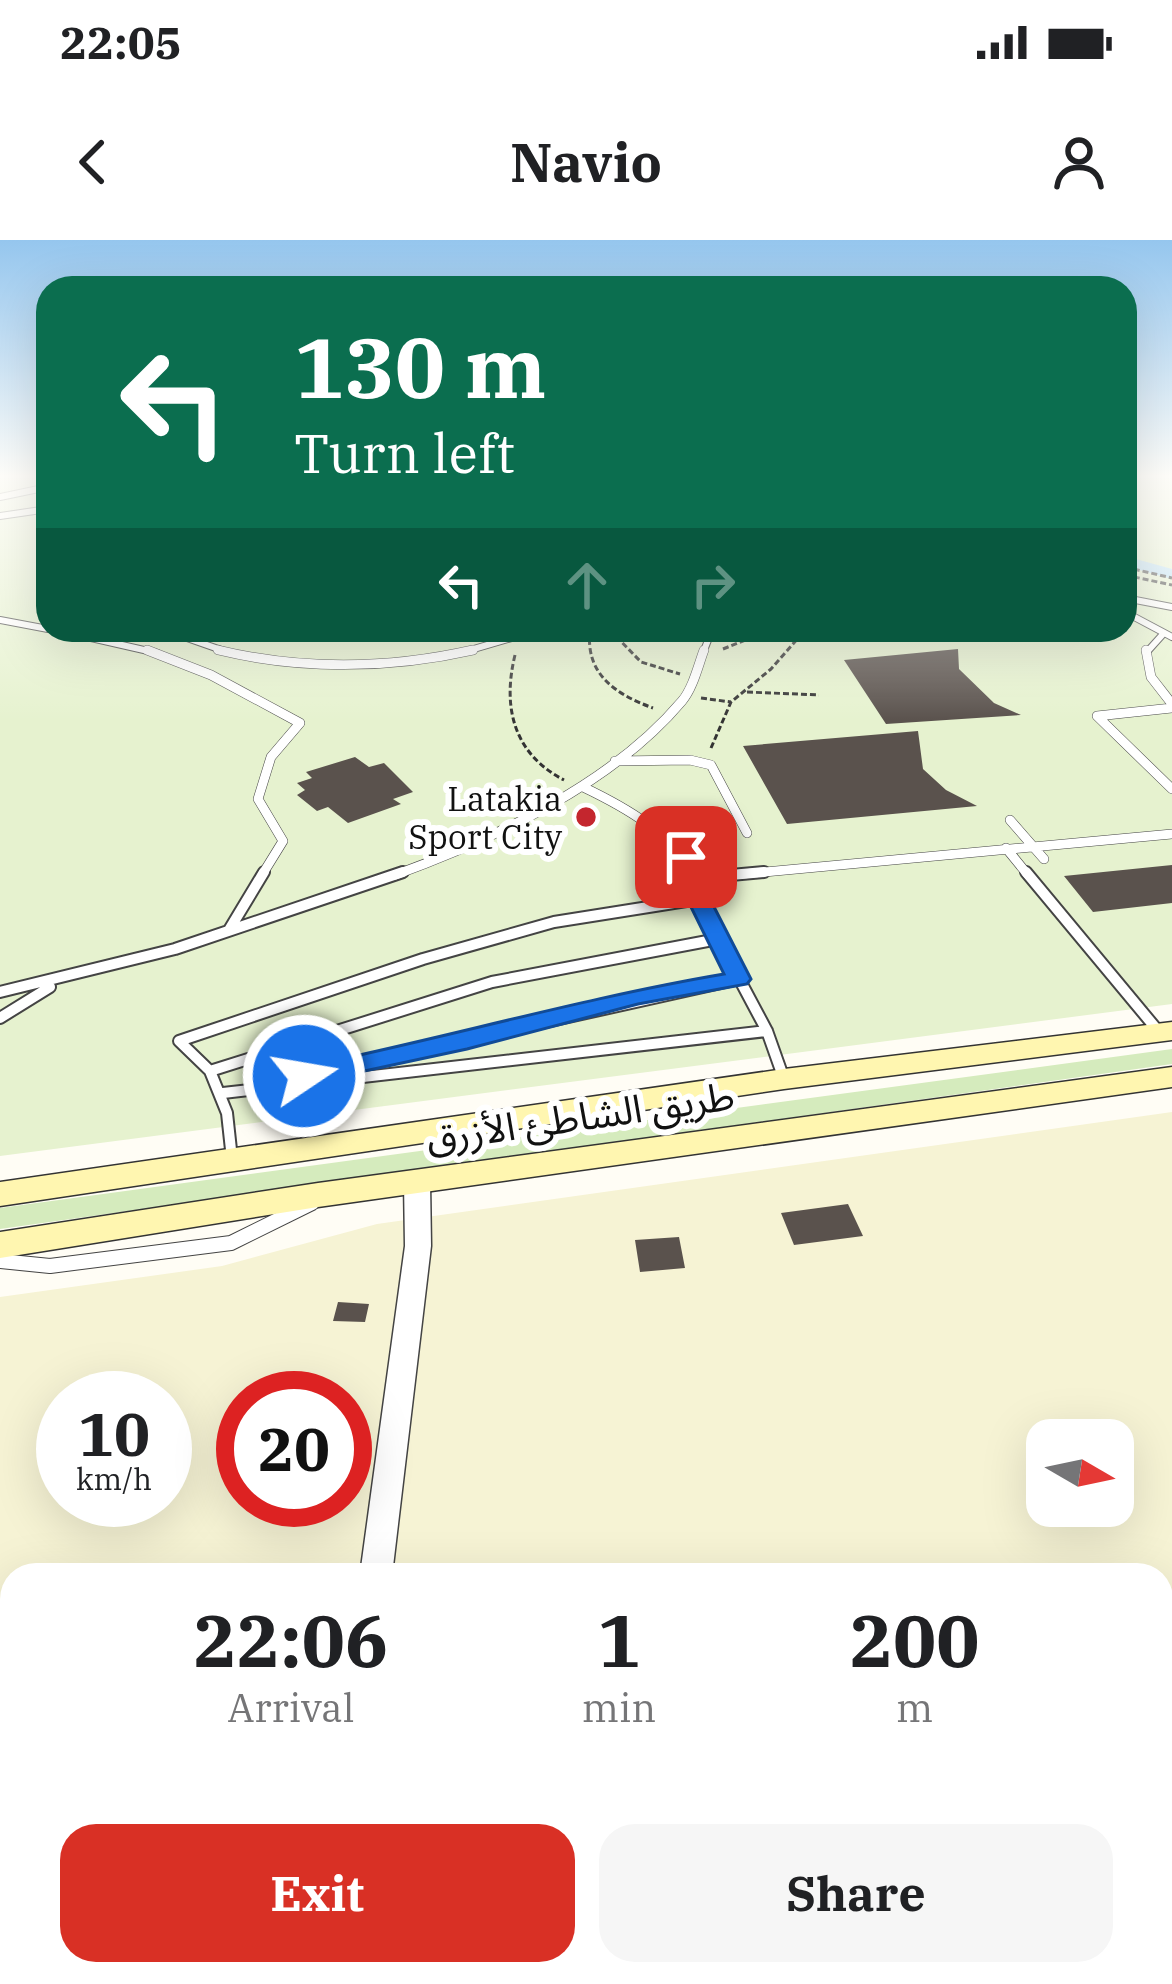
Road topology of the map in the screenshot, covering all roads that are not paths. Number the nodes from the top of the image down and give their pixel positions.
1 (1137, 598) edge
2 (1172, 603) edge
3 (1137, 618) edge
4 (0, 622) edge
5 (36, 627) edge
6 (1168, 635) edge
7 (127, 642) edge
8 (194, 642) edge
9 (503, 642) edge
10 (709, 642) edge
11 (204, 646) junction
12 (180, 658) junction
13 (1172, 706) edge
14 (615, 761) junction
15 (583, 787) junction
16 (1172, 789) edge
17 (1010, 820) dead end
18 (747, 833) dead end
19 (1172, 834) edge
20 (1032, 845) junction
21 (1006, 848) junction
22 (1044, 859) dead end
23 (698, 878) junction
24 (699, 899) junction
25 (229, 931) junction
26 (718, 939) junction
27 (739, 979) junction
28 (60, 980) junction
29 (0, 992) edge
30 (0, 1018) edge
31 (767, 1031) junction
32 (1165, 1032) edge
33 (210, 1071) junction
34 (1172, 1077) edge
35 (784, 1079) junction
36 (223, 1094) junction
37 (232, 1159) junction
38 (417, 1181) junction
39 (333, 1193) junction
40 (0, 1194) edge
41 (0, 1245) edge
42 (0, 1262) edge
43 (378, 1563) edge

1 - 2 lane
3 - 6 lane
4 - 5 lane
6 - 13 lane
7 - 12 lane
8 - 11 lane
9 - 11 lane
10 - 14 lane
11 - 12 lane
12 - 25 lane
13 - 16 lane
14 - 15 lane
14 - 18 lane
15 - 23 lane
15 - 25 lane
17 - 20 lane
19 - 20 lane
20 - 21 lane
20 - 22 lane
21 - 23 lane
21 - 32 lane
23 - 24 lane
24 - 26 lane
24 - 33 lane
25 - 28 lane
26 - 27 lane
26 - 33 lane
27 - 31 lane
27 - 36 lane
28 - 29 lane
28 - 30 lane
31 - 35 lane
31 - 36 lane
32 - 35 main road, طريق الشاطئ الأزرق
33 - 36 lane
34 - 38 main road, طريق الشاطئ الأزرق
35 - 37 main road, طريق الشاطئ الأزرق
36 - 37 lane
37 - 40 main road, طريق الشاطئ الأزرق
38 - 39 main road, طريق الشاطئ الأزرق
38 - 43 street
39 - 41 main road, طريق الشاطئ الأزرق
39 - 42 lane

